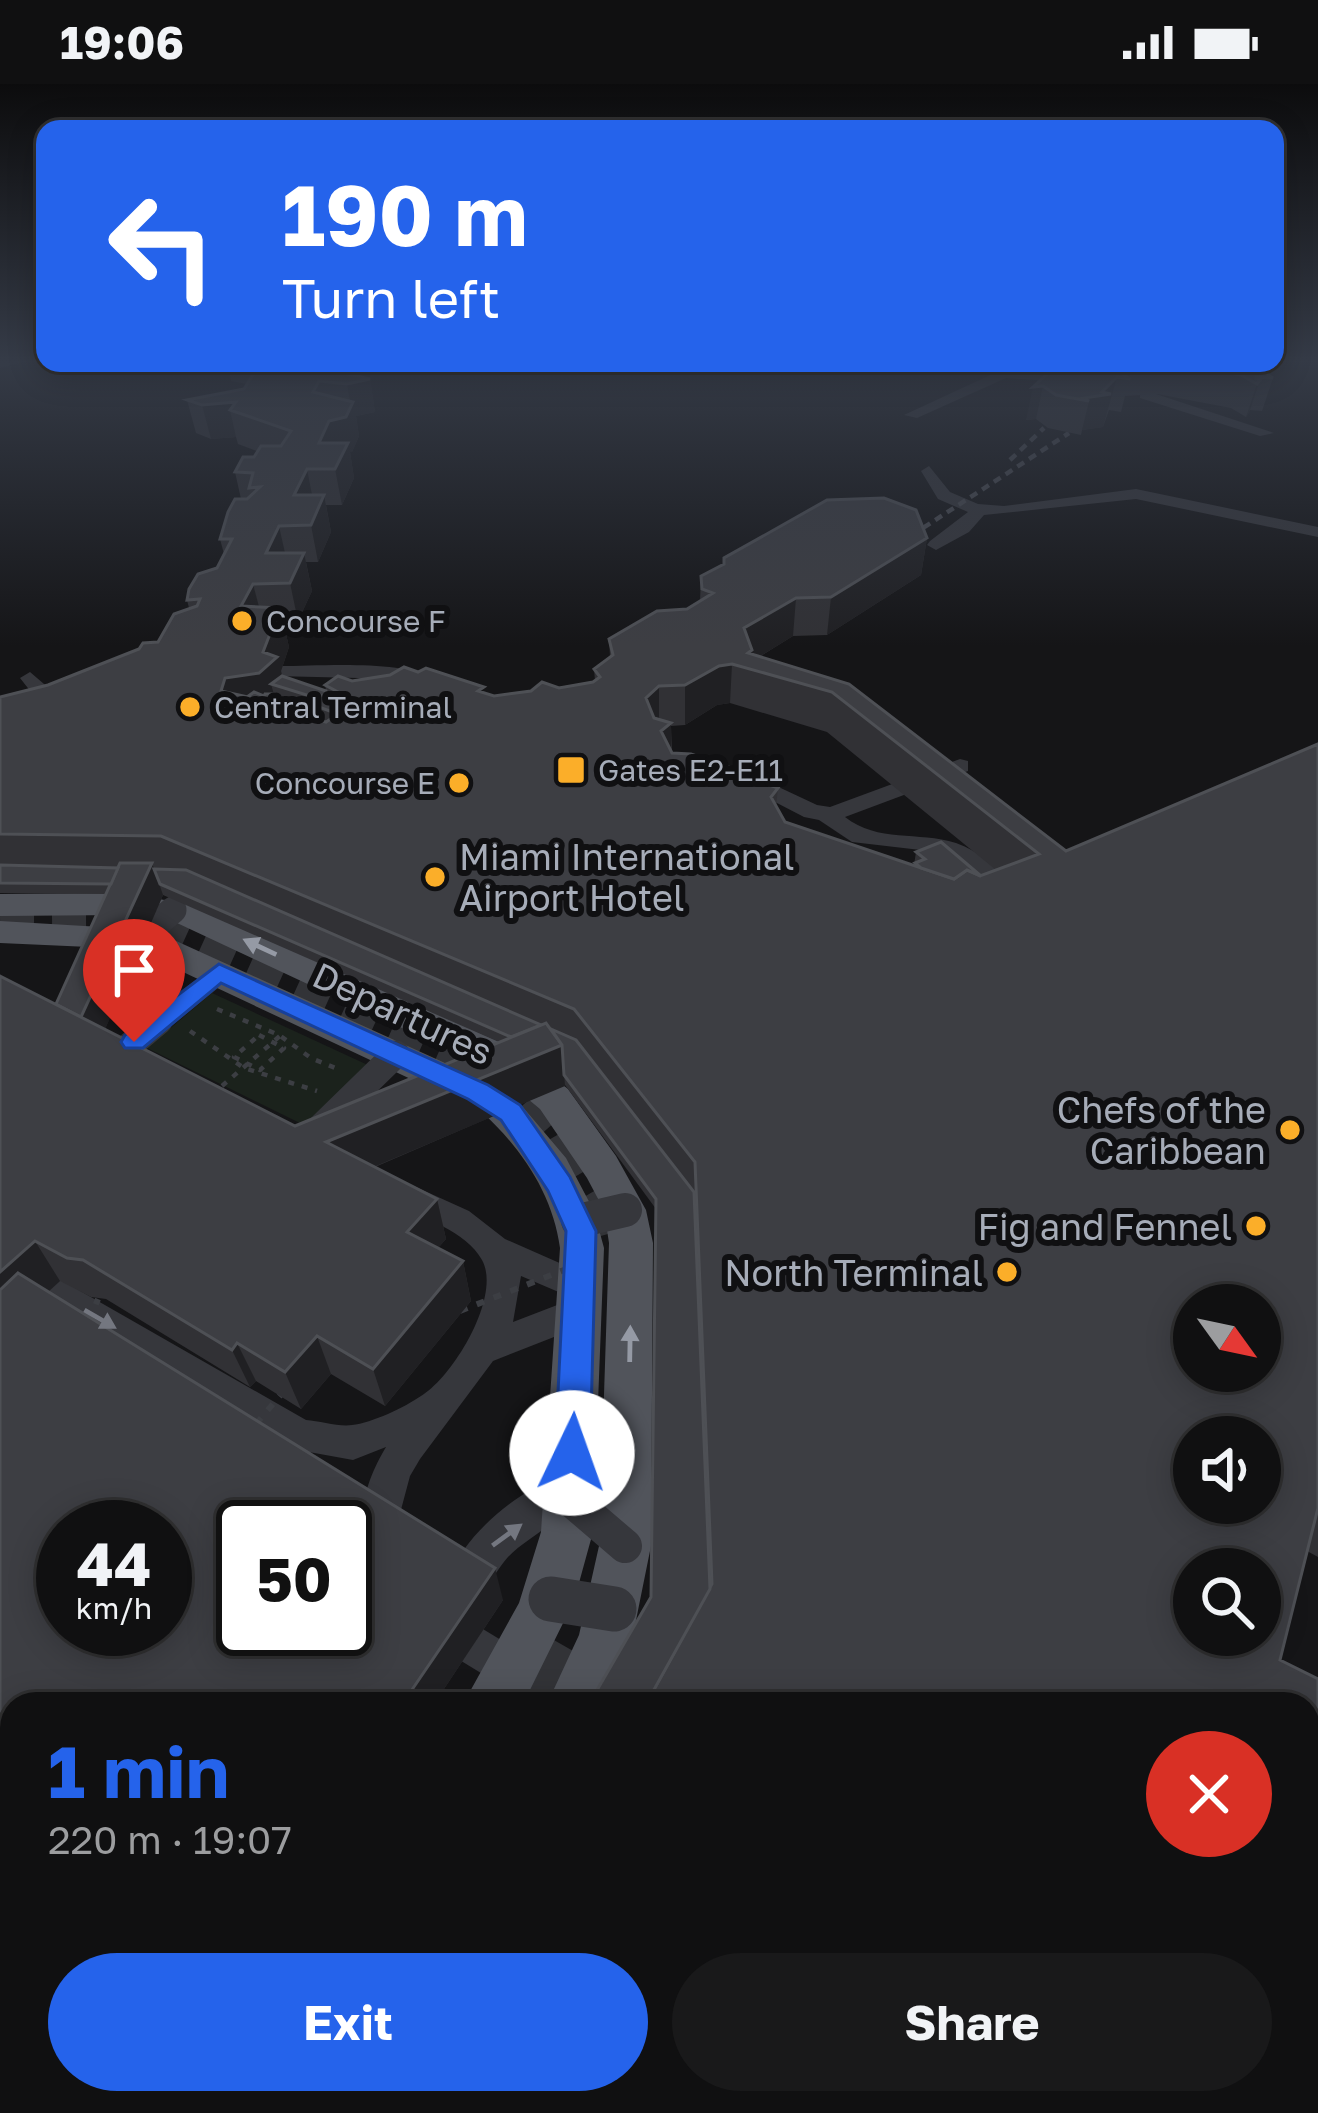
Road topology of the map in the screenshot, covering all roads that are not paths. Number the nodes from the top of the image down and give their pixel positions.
1 (928, 471) dead end
2 (948, 498) junction
3 (920, 508) edge
4 (979, 510) junction
5 (1318, 532) edge
6 (936, 544) dead end
7 (281, 672) edge
8 (30, 678) dead end
9 (429, 680) edge
10 (37, 723) edge
11 (960, 766) edge
12 (716, 770) edge
13 (828, 815) junction
14 (1017, 899) edge
15 (0, 905) edge
16 (172, 910) junction
17 (0, 932) edge
18 (140, 938) junction
19 (219, 972) junction
20 (152, 1066) edge
21 (369, 1080) junction
22 (525, 1098) junction
23 (273, 1128) edge
24 (290, 1157) edge
25 (333, 1158) edge
26 (372, 1178) edge
27 (625, 1210) junction
28 (578, 1221) junction
29 (493, 1249) junction
30 (4, 1250) edge
31 (482, 1349) junction
32 (436, 1407) junction
33 (562, 1498) junction
34 (380, 1523) edge
35 (640, 1559) junction
36 (468, 1578) edge
37 (551, 1599) junction
38 (614, 1609) junction
39 (473, 1644) dead end
40 (501, 1688) edge
41 (580, 1692) tunnel mouth

1 - 2 lane
2 - 3 lane
2 - 4 lane
4 - 5 lane
4 - 6 lane
7 - 9 lane
8 - 10 lane
11 - 13 lane
12 - 13 lane
13 - 14 lane
15 - 16 main road, Departures
16 - 18 lane, bridge
22 -> 16 main road, Departures
17 - 18 main road, Departures
18 - 19 main road, Departures
19 - 20 lane, bridge
19 - 21 main road, Departures
21 - 22 main road, Departures
21 - 24 lane, bridge
22 - 27 main road, Departures
22 - 28 main road, Departures
23 - 25 lane
26 - 29 lane
27 - 28 lane, bridge
35 -> 27 main road, Departures
28 - 33 main road, Departures
29 - 31 lane
29 - 31 lane
30 -> 32 lane
31 - 32 lane
32 - 34 lane
33 - 35 lane, bridge
36 -> 33 lane
33 - 37 main road, Departures
35 - 38 main road, Departures
37 - 38 lane, bridge
37 - 40 main road, Departures
38 - 41 main road, Departures
39 - 40 lane

